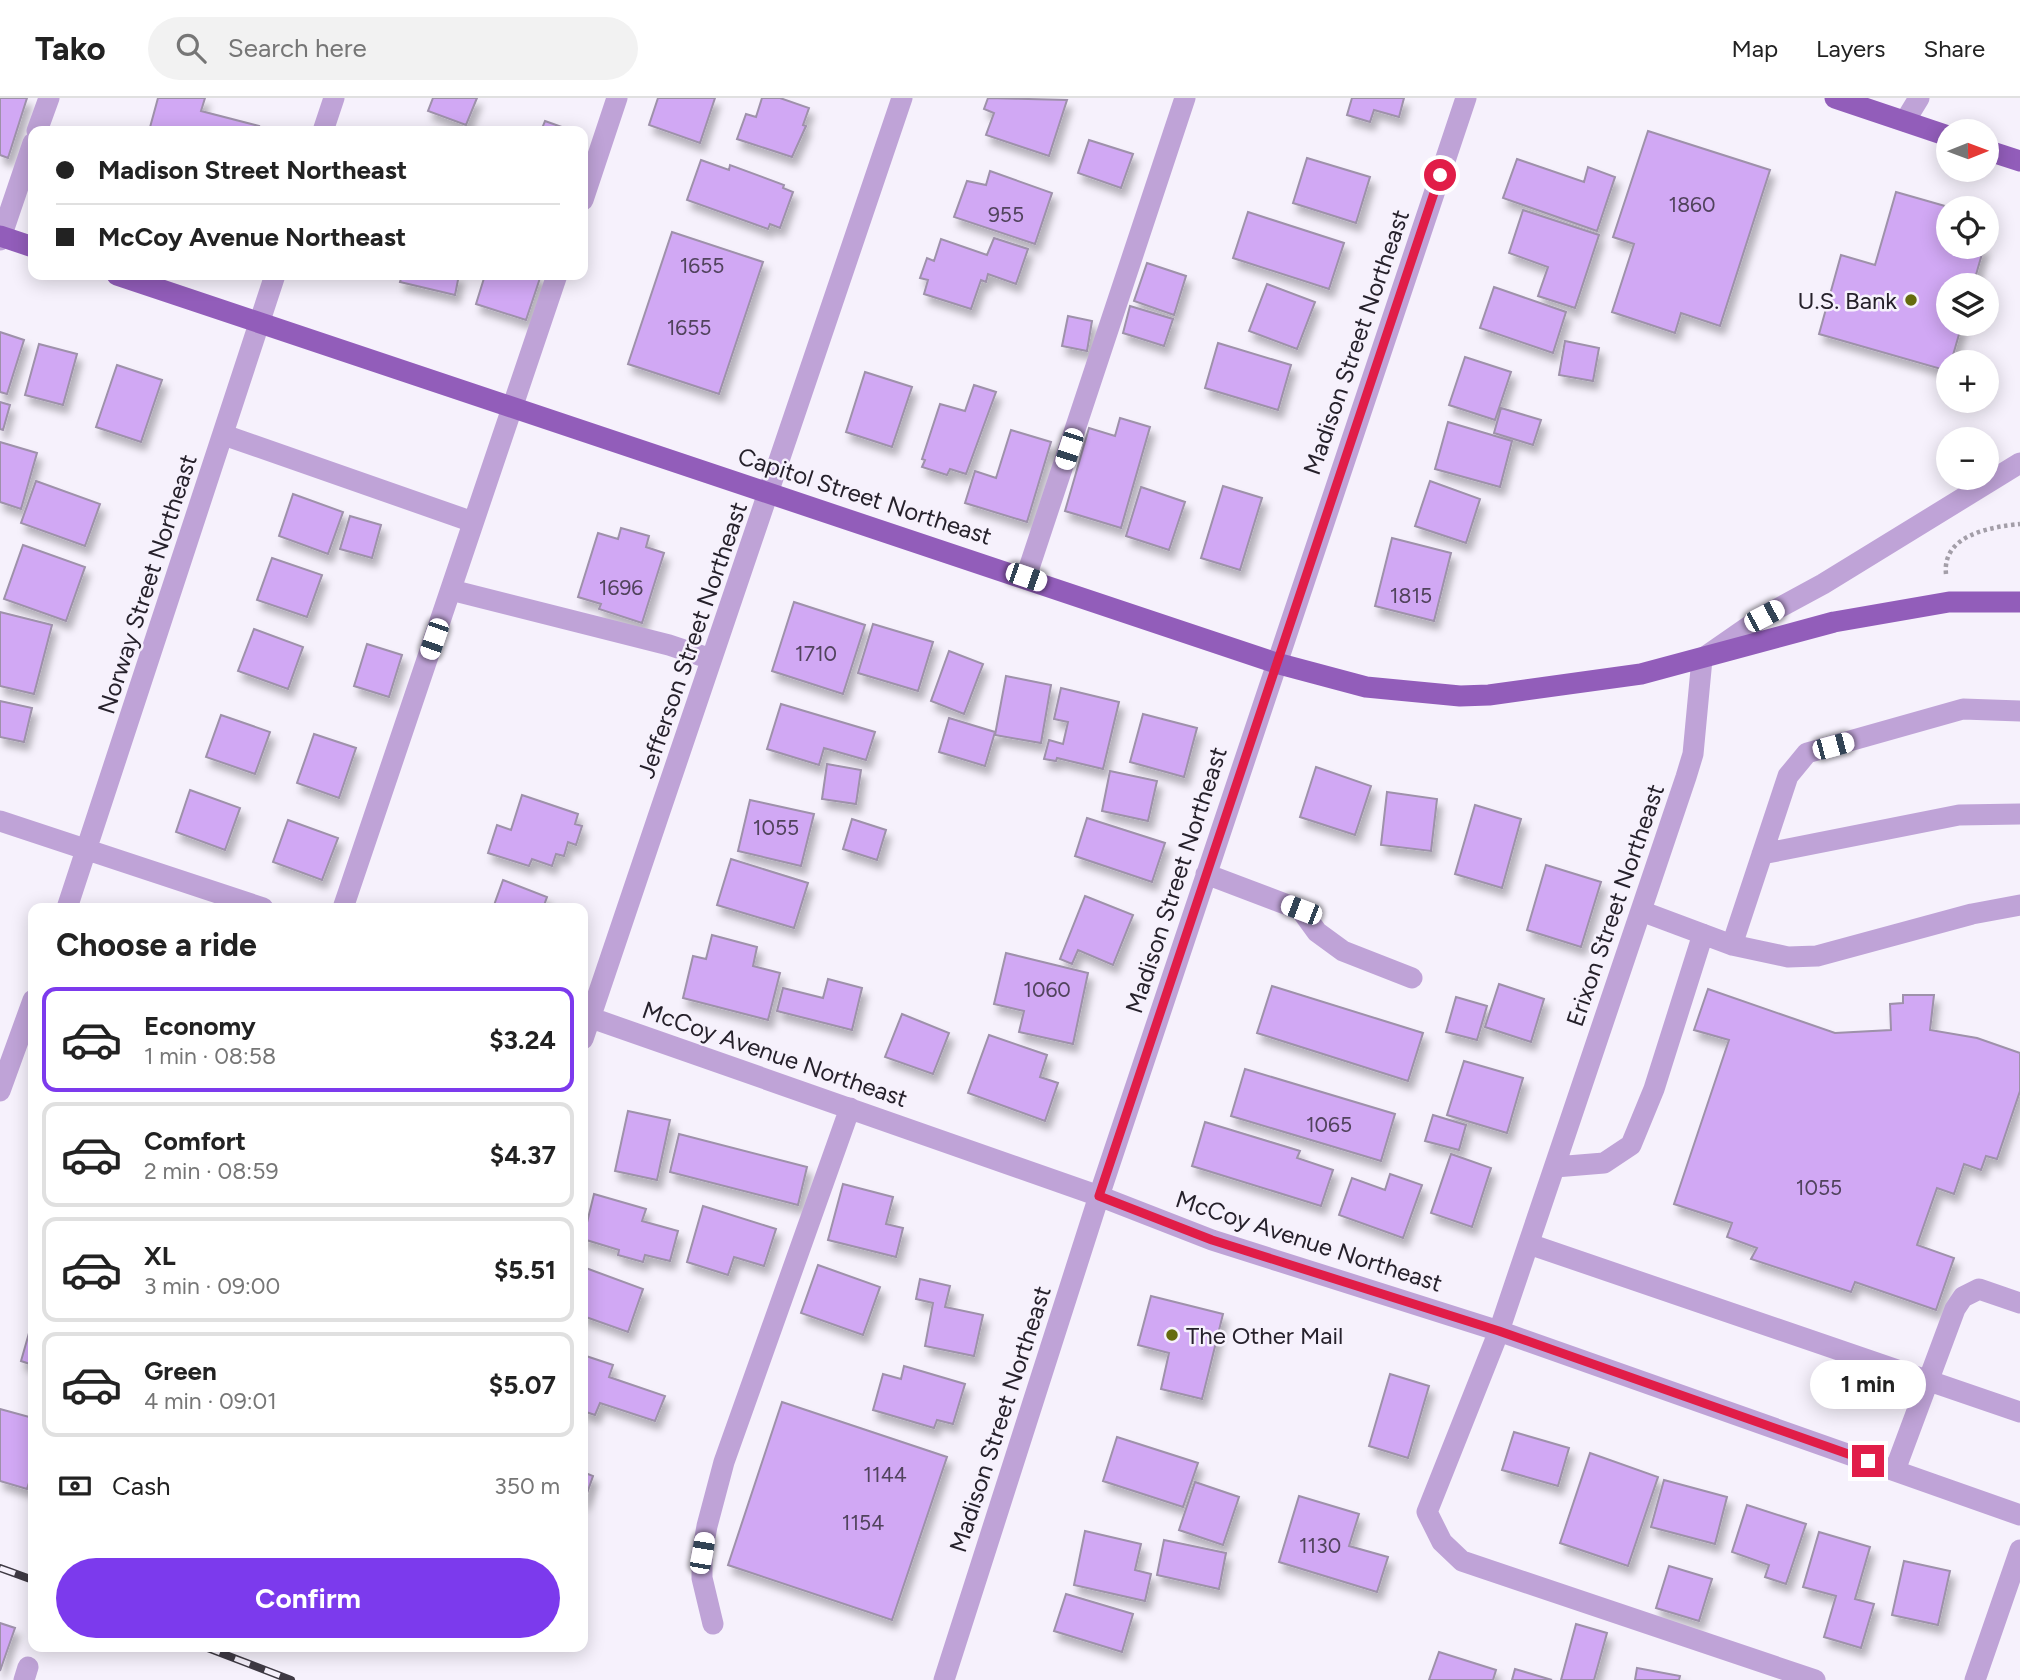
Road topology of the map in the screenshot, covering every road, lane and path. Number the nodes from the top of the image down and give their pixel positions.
1 (48, 98) edge
2 (334, 98) edge
3 (617, 98) edge
4 (902, 98) edge
5 (1185, 98) edge
6 (1465, 98) edge
7 (1835, 98) edge
8 (1919, 98) edge
9 (1905, 121) junction
10 (39, 126) edge
11 (325, 126) edge
12 (1936, 132) edge
13 (1999, 154) edge
14 (28, 157) edge
15 (2020, 161) edge
16 (588, 185) edge
17 (0, 237) edge
18 (28, 245) edge
19 (132, 280) edge
20 (273, 280) edge
21 (555, 280) edge
22 (260, 323) junction
23 (512, 406) junction
24 (223, 435) junction
25 (2020, 464) edge
26 (771, 492) junction
27 (473, 522) junction
28 (2020, 523) edge
29 (1026, 577) junction
30 (1946, 579) dead end
31 (451, 590) junction
32 (2020, 601) edge
33 (711, 659) junction
34 (1702, 659) junction
35 (1276, 663) junction
36 (2020, 711) edge
37 (2020, 814) edge
38 (0, 821) edge
39 (88, 850) junction
40 (1762, 854) junction
41 (1206, 874) junction
42 (69, 903) edge
43 (248, 903) edge
44 (345, 903) edge
45 (2020, 905) edge
46 (1641, 911) junction
47 (1703, 934) junction
48 (1732, 945) junction
49 (1412, 978) dead end
50 (588, 1013) edge
51 (28, 1014) edge
52 (588, 1016) edge
53 (0, 1091) edge
54 (850, 1108) junction
55 (1555, 1167) junction
56 (1099, 1196) junction
57 (1529, 1244) junction
58 (2020, 1303) edge
59 (1499, 1331) junction
60 (1927, 1381) junction
61 (2020, 1412) edge
62 (1895, 1470) junction
63 (2020, 1515) edge
64 (2020, 1550) edge
65 (712, 1624) dead end
66 (944, 1680) edge
67 (1815, 1680) edge
68 (1975, 1680) edge

1 - 10 street
2 - 11 street
3 - 16 street
4 - 26 street, Jefferson Street Northeast
5 - 29 street
6 - 35 street, Madison Street Northeast
7 - 9 main road
8 - 9 street
9 - 12 main road
13 - 15 main road
14 - 17 street
17 - 18 main road
19 - 22 main road, Capitol Street Northeast
20 - 22 street, Norway Street Northeast
21 - 23 street
22 - 23 main road, Capitol Street Northeast
22 - 24 street, Norway Street Northeast
23 - 26 main road, Capitol Street Northeast
23 - 27 street
24 - 27 street
24 - 39 street, Norway Street Northeast
25 - 34 street
26 - 29 main road, Capitol Street Northeast
26 - 33 street, Jefferson Street Northeast
27 - 31 street
28 - 30 path
29 - 35 main road, Capitol Street Northeast
31 - 33 street
31 - 44 street
32 - 34 main road, Capitol Street Northeast
33 - 50 street, Jefferson Street Northeast
34 - 35 main road, Capitol Street Northeast
34 - 46 street, Erixon Street Northeast
35 - 41 street, Madison Street Northeast
36 - 40 street
37 - 40 street
38 - 39 street
39 - 42 street, Norway Street Northeast
39 - 43 street
40 - 48 street
41 - 49 street
41 - 56 street, Madison Street Northeast
45 - 48 street
46 - 47 street
46 - 55 street, Erixon Street Northeast
47 - 48 street
47 - 55 street
51 - 53 street
52 - 54 street, McCoy Avenue Northeast
54 - 56 street, McCoy Avenue Northeast
54 - 65 street
55 - 57 street, Erixon Street Northeast
56 - 59 street, McCoy Avenue Northeast
56 - 66 street, Madison Street Northeast
57 - 59 street, Erixon Street Northeast
57 - 60 street
58 - 60 street
59 - 62 street, McCoy Avenue Northeast
59 - 67 street, Erixon Street Northeast
60 - 61 street
60 - 62 street
62 - 63 street, McCoy Avenue Northeast
64 - 68 street

